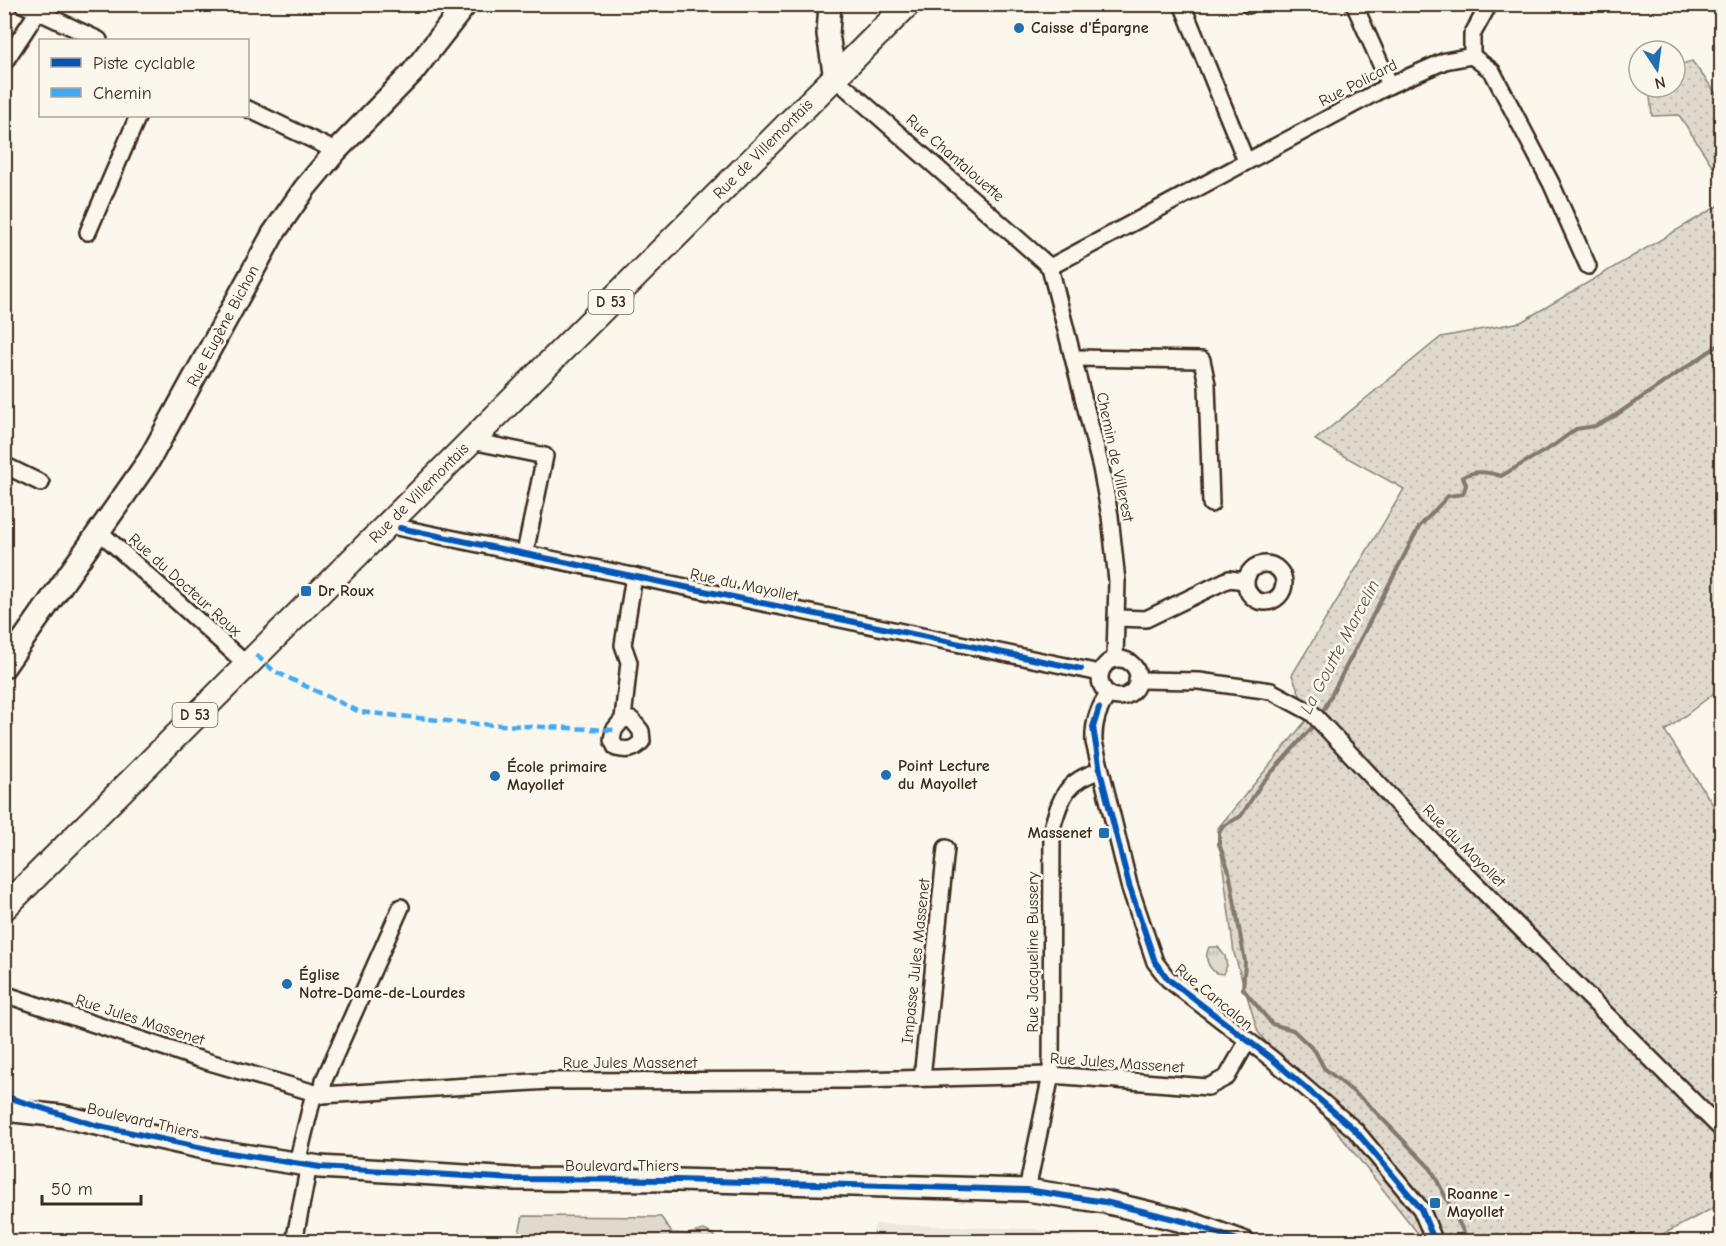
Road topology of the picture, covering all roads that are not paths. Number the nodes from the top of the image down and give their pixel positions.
1 (22, 4) edge
2 (466, 4) edge
3 (830, 4) edge
4 (908, 4) edge
5 (1354, 4) edge
6 (1489, 4) edge
7 (1188, 6) edge
8 (40, 8) edge
9 (97, 39) edge
10 (1472, 56) junction
11 (4, 63) edge
12 (835, 78) junction
13 (1390, 85) junction
14 (249, 109) edge
15 (138, 117) edge
16 (336, 151) junction
17 (1246, 161) junction
18 (88, 232) dead end
19 (1588, 266) dead end
20 (1050, 267) junction
21 (1074, 358) junction
22 (472, 441) junction
23 (4, 465) edge
24 (41, 483) dead end
25 (1211, 504) dead end
26 (387, 525) junction
27 (100, 532) junction
28 (525, 553) junction
29 (634, 576) junction
30 (1245, 581) dead end
31 (1117, 618) junction
32 (1116, 659) junction
33 (246, 664) junction
34 (4, 667) edge
35 (1100, 673) junction
36 (1137, 680) junction
37 (1109, 694) junction
38 (623, 719) dead end
39 (1100, 771) junction
40 (946, 848) dead end
41 (401, 907) dead end
42 (4, 908) edge
43 (4, 994) edge
44 (1247, 1042) junction
45 (1051, 1075) junction
46 (922, 1078) junction
47 (318, 1094) junction
48 (4, 1096) edge
49 (4, 1110) edge
50 (61, 1116) junction
51 (1722, 1130) edge
52 (303, 1164) junction
53 (1027, 1191) junction
54 (294, 1242) edge
55 (1243, 1242) edge
56 (1435, 1242) edge

1 - 8 street
2 - 16 main road, Rue Eugène Bichon
3 - 12 main road
4 - 12 main road, D 53
5 - 13 street
6 - 10 street
7 - 17 street
8 - 9 street
8 - 11 street
10 - 13 street, Rue Policard
10 - 19 street
12 - 20 street, Rue Chantalouette
12 - 22 main road, Rue de Villemontais / D 53
13 - 17 street, Rue Policard
14 - 16 street
15 - 18 street
16 - 27 main road, Rue Eugène Bichon
17 - 20 street, Rue Policard
20 - 21 street, Chemin de Villerest
21 - 25 street
21 - 31 street, Chemin de Villerest
22 - 26 main road, Rue de Villemontais / D 53
22 - 28 street
23 - 24 street
26 - 28 street, Rue du Mayollet
26 - 33 main road, Rue de Villemontais / D 53
27 - 33 street, Rue du Docteur Roux
27 - 34 main road, Rue Eugène Bichon
28 - 29 street, Rue du Mayollet
29 - 35 street, Rue du Mayollet
29 - 38 street
30 - 31 street
31 - 32 street, Chemin de Villerest
32 - 35 street
32 - 36 street
33 - 42 main road, Rue de Villemontais / D 53
35 - 37 street
36 - 37 street
36 - 51 street, Rue du Mayollet
37 - 39 street, Rue Cancalon
39 - 44 street, Rue Cancalon
39 - 45 street, Rue Jacqueline Bussery
40 - 46 street, Impasse Jules Massenet
41 - 47 street
43 - 47 street, Rue Jules Massenet
44 - 45 street, Rue Jules Massenet
44 - 56 street, Rue Cancalon
45 - 46 street, Rue Jules Massenet
45 - 53 street, Rue Jacqueline Bussery
46 - 47 street, Rue Jules Massenet
47 - 52 street
48 - 50 main road, Boulevard Thiers
49 - 50 main road, Boulevard Thiers
50 - 52 main road, Boulevard Thiers
52 - 53 main road, Boulevard Thiers
52 - 54 street
53 - 55 main road, Boulevard Thiers

